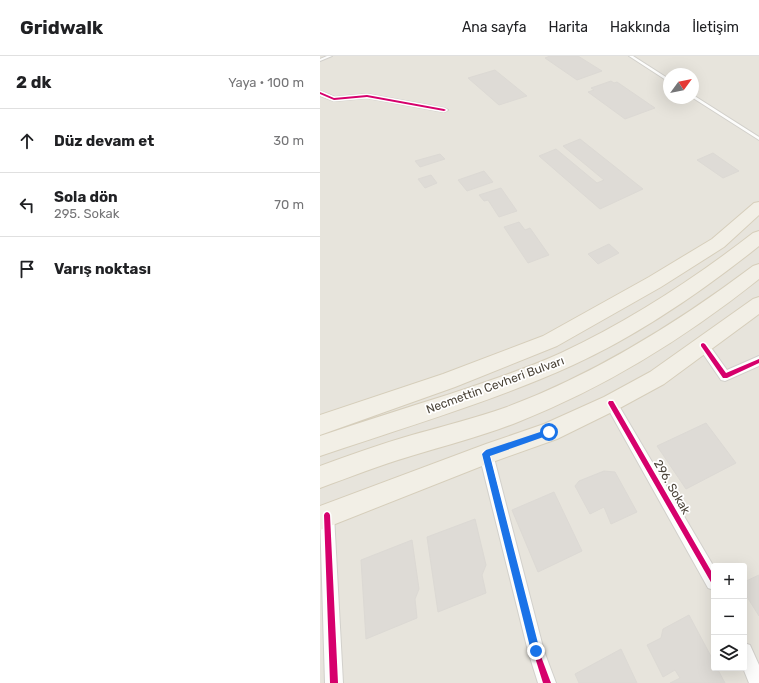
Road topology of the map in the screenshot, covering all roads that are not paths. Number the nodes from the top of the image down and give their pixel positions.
1 (330, 56) edge
2 (631, 56) edge
3 (320, 60) edge
4 (663, 77) edge
5 (320, 93) edge
6 (699, 100) edge
7 (444, 110) dead end
8 (759, 140) edge
9 (759, 207) edge
10 (759, 237) edge
11 (759, 270) edge
12 (759, 304) edge
13 (703, 345) junction
14 (759, 361) edge
15 (611, 403) junction
16 (320, 425) edge
17 (320, 446) edge
18 (486, 454) junction
19 (320, 477) edge
20 (324, 517) edge
21 (711, 577) edge
22 (747, 658) edge
23 (334, 683) edge
24 (547, 683) edge
25 (758, 683) edge

1 - 3 lane
2 - 4 lane
5 - 7 street
6 - 8 lane
9 - 16 main road
10 - 17 main road, Necmettin Cevheri Bulvarı
11 - 19 main road
12 - 13 main road
13 - 14 street
13 - 15 main road
15 - 18 main road
15 - 21 street, 296. Sokak
18 - 20 main road
18 - 24 street
20 - 23 street
22 - 25 street

